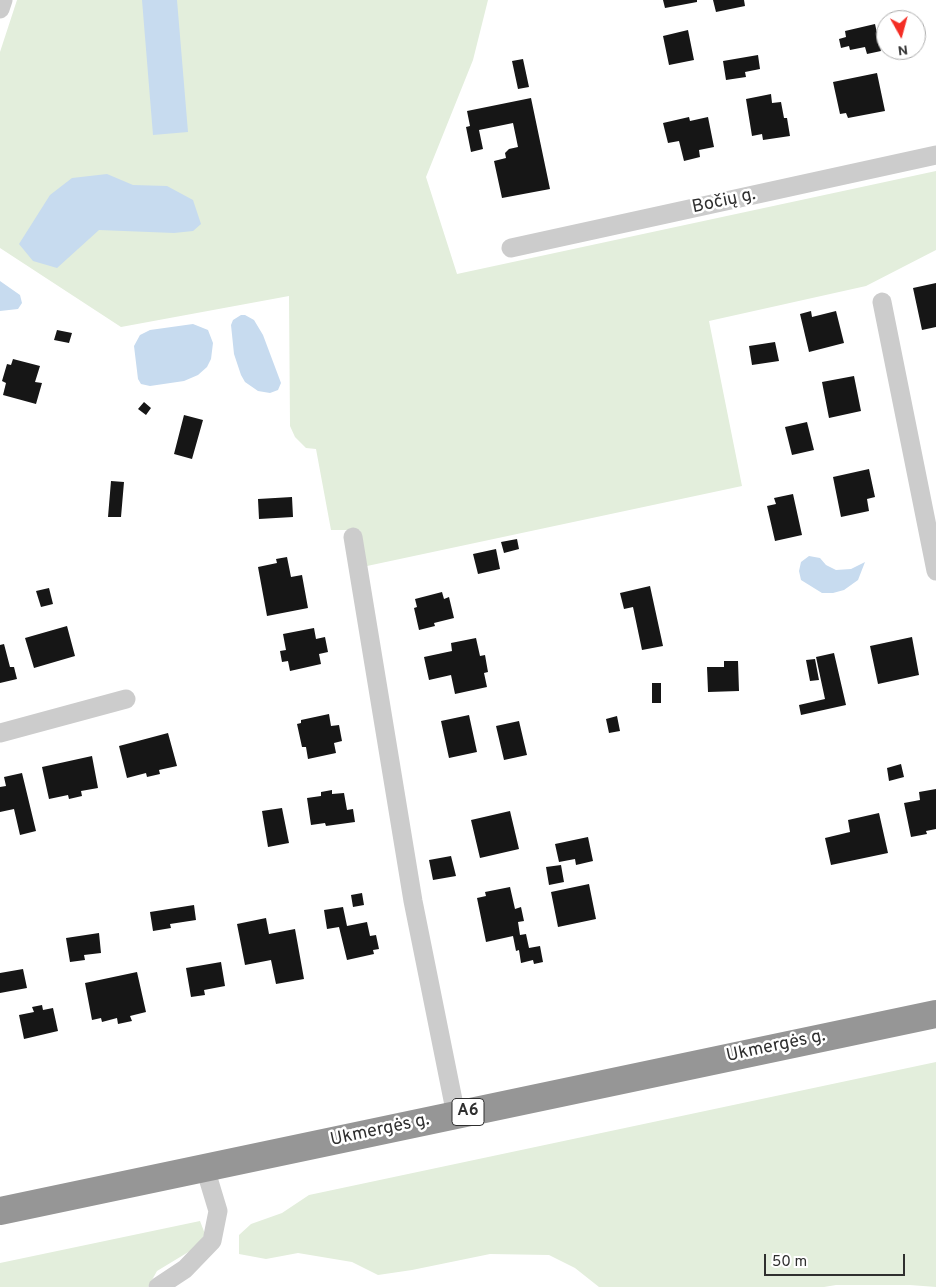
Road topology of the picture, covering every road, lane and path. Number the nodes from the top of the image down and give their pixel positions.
1 (2, 0) edge
2 (0, 9) edge
3 (936, 155) edge
4 (511, 248) dead end
5 (882, 302) dead end
6 (353, 537) dead end
7 (936, 571) edge
8 (126, 699) dead end
9 (0, 733) edge
10 (936, 1014) edge
11 (456, 1115) junction
12 (205, 1168) junction
13 (0, 1211) edge
14 (158, 1287) edge

1 - 2 street
3 - 4 street, Bočių g.
5 - 7 street
6 - 11 street
8 - 9 street
10 - 11 highway, Ukmergės g. / A6
11 - 12 highway, Ukmergės g. / A6
12 - 13 highway, Ukmergės g. / A6
12 - 14 street

